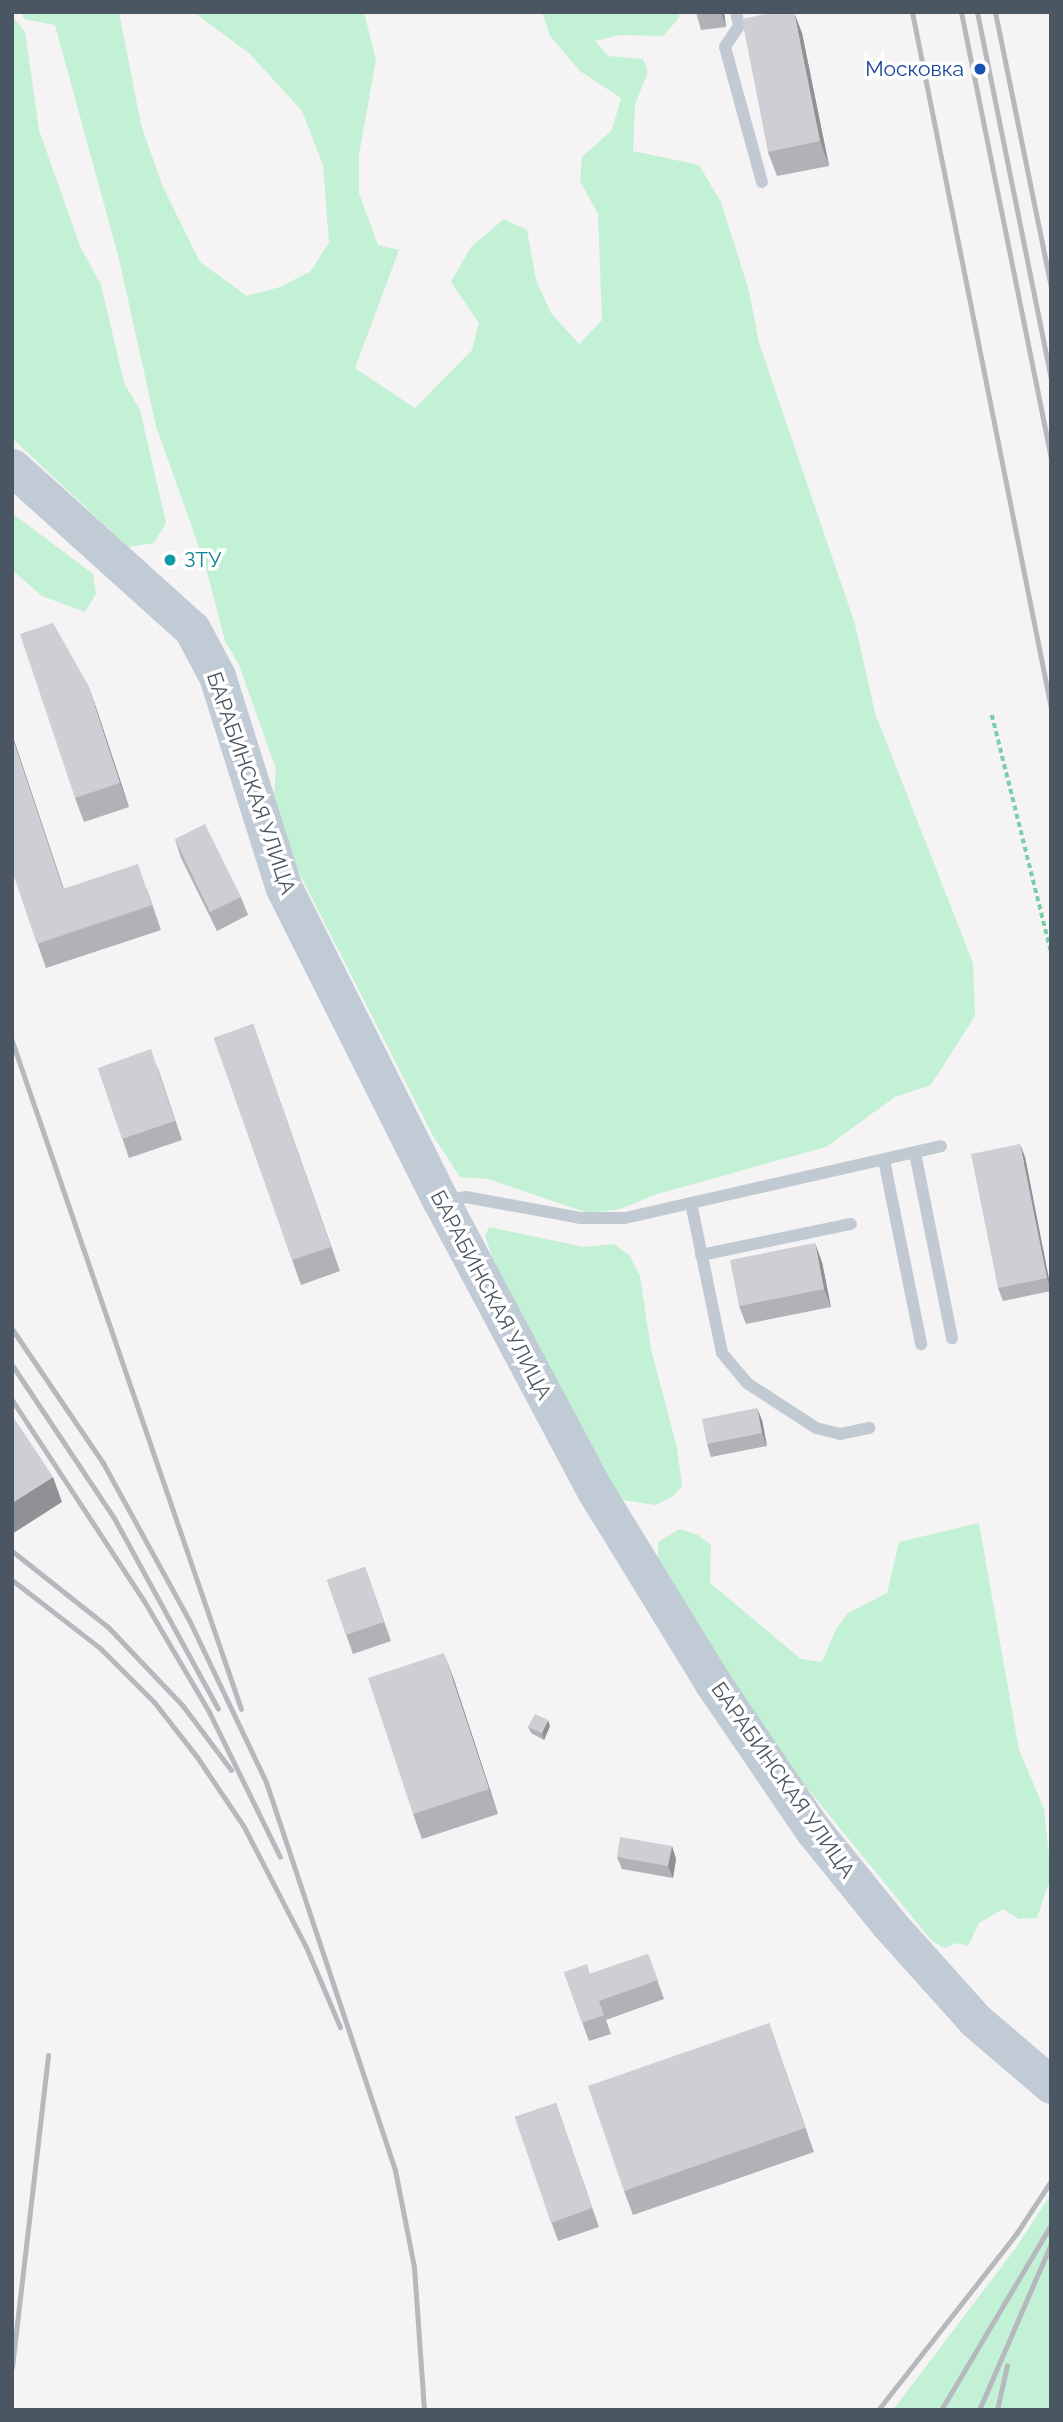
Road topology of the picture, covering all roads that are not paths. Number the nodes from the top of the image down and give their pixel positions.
1 (736, 12) edge
2 (762, 182) dead end
3 (12, 467) edge
4 (941, 1146) dead end
5 (915, 1153) junction
6 (884, 1160) junction
7 (441, 1201) junction
8 (691, 1203) junction
9 (851, 1224) dead end
10 (701, 1255) junction
11 (952, 1338) dead end
12 (922, 1344) dead end
13 (869, 1428) dead end
14 (1051, 2085) edge

1 - 2 lane
3 - 7 main road, БАРАБИНСКАЯ УЛИЦА
4 - 5 lane
5 - 6 lane
5 - 11 lane
6 - 8 lane
6 - 12 lane
7 - 8 lane
7 - 14 main road, БАРАБИНСКАЯ УЛИЦА
8 - 10 lane
9 - 10 lane
10 - 13 lane

